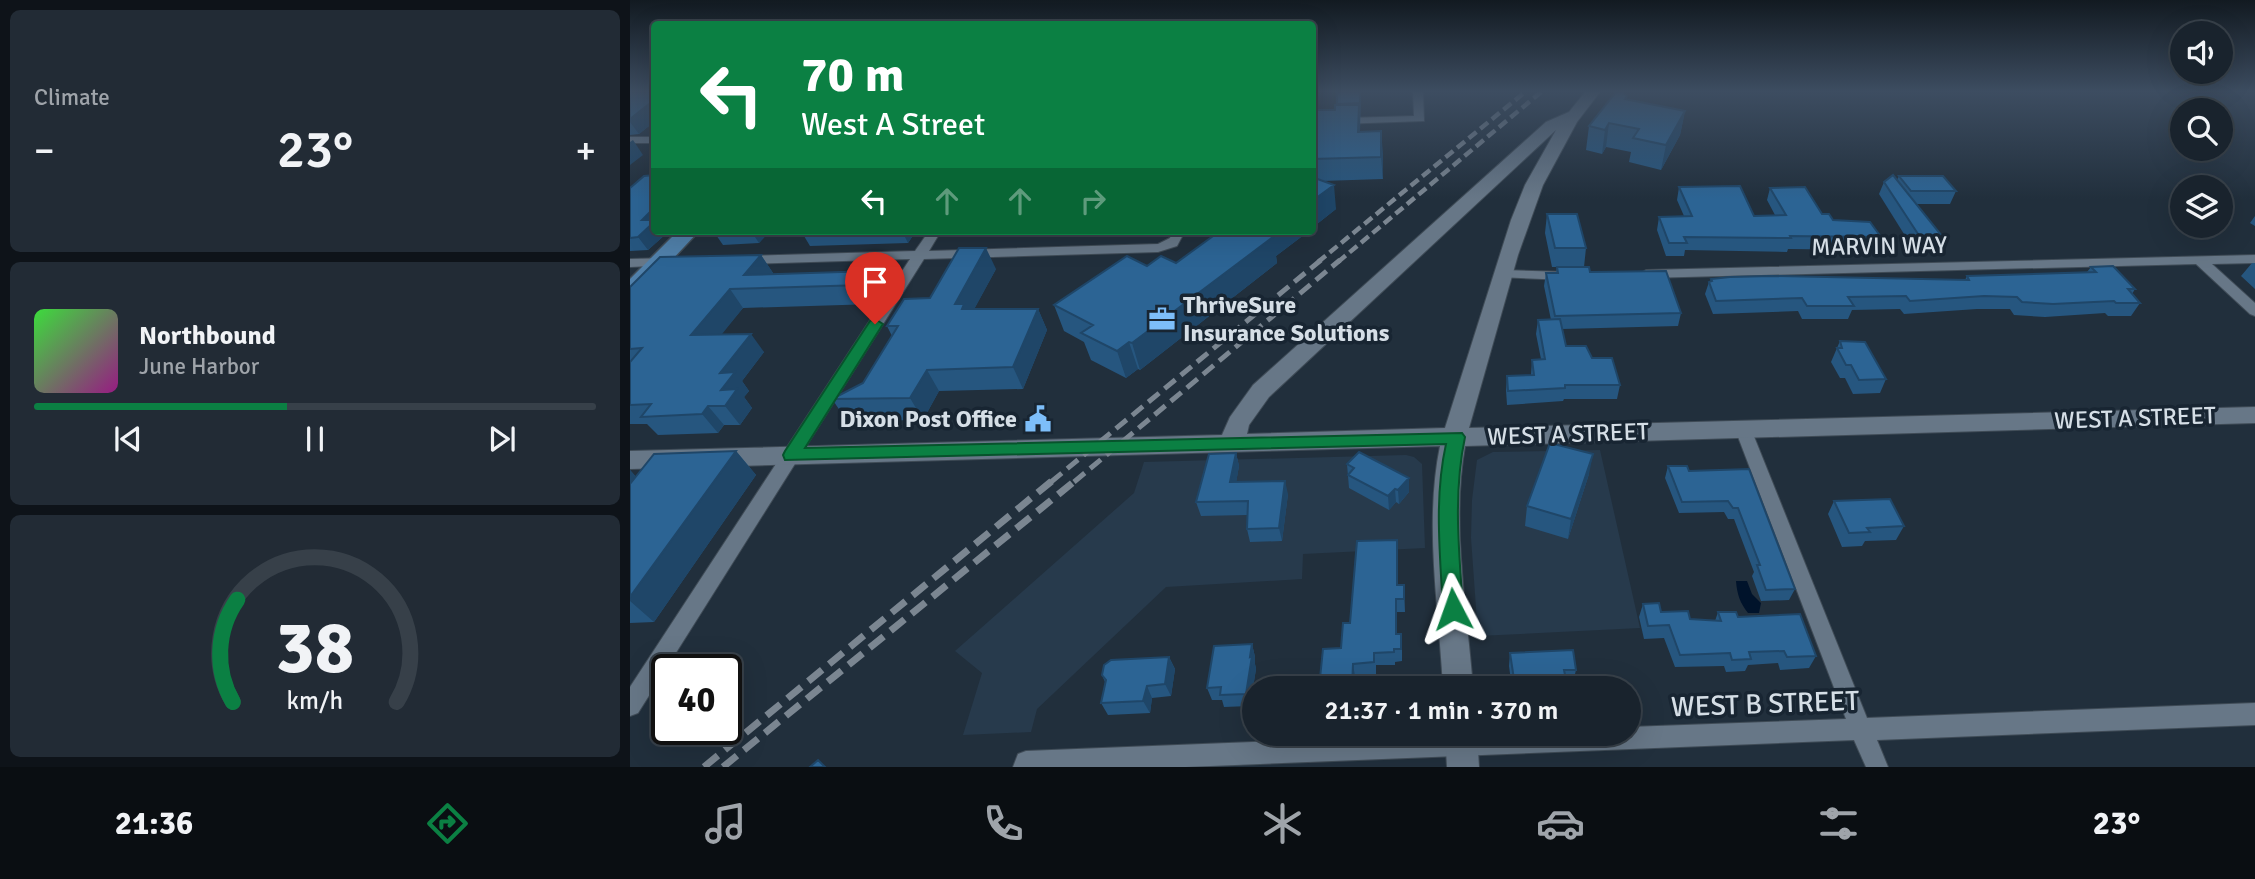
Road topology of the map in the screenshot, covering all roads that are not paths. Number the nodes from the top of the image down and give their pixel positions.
1 (1549, 128) edge
2 (1564, 128) edge
3 (630, 140) edge
4 (651, 140) edge
5 (685, 235) edge
6 (932, 235) edge
7 (1178, 235) edge
8 (919, 256) junction
9 (2255, 259) edge
10 (2199, 260) junction
11 (723, 261) edge
12 (658, 262) junction
13 (683, 262) edge
14 (630, 263) edge
15 (1503, 274) junction
16 (1634, 274) edge
17 (1578, 275) edge
18 (630, 291) edge
19 (2255, 311) edge
20 (2255, 415) edge
21 (1742, 429) junction
22 (1456, 437) junction
23 (1232, 443) junction
24 (791, 455) junction
25 (630, 460) edge
26 (1457, 676) edge
27 (630, 706) edge
28 (2255, 714) edge
29 (1861, 730) junction
30 (1462, 748) edge
31 (1025, 764) edge
32 (1877, 767) edge

1 - 23 street
2 - 15 street
3 - 4 street
5 - 12 main road
6 - 8 street
7 - 8 street
8 - 11 street
8 - 24 street
9 - 10 street, MARVIN WAY
10 - 16 street, MARVIN WAY
10 - 19 street
12 - 13 street
12 - 14 street
12 - 18 main road
15 - 17 street
15 - 22 street
20 - 21 street, WEST A STREET
21 - 22 street, WEST A STREET
21 - 29 street
22 - 23 street, WEST A STREET
22 - 26 street
23 - 24 street, WEST A STREET
24 - 25 street, WEST A STREET
24 - 27 street
28 - 29 street, WEST B STREET
29 - 30 street, WEST B STREET
29 - 32 street
30 - 31 street, WEST B STREET

